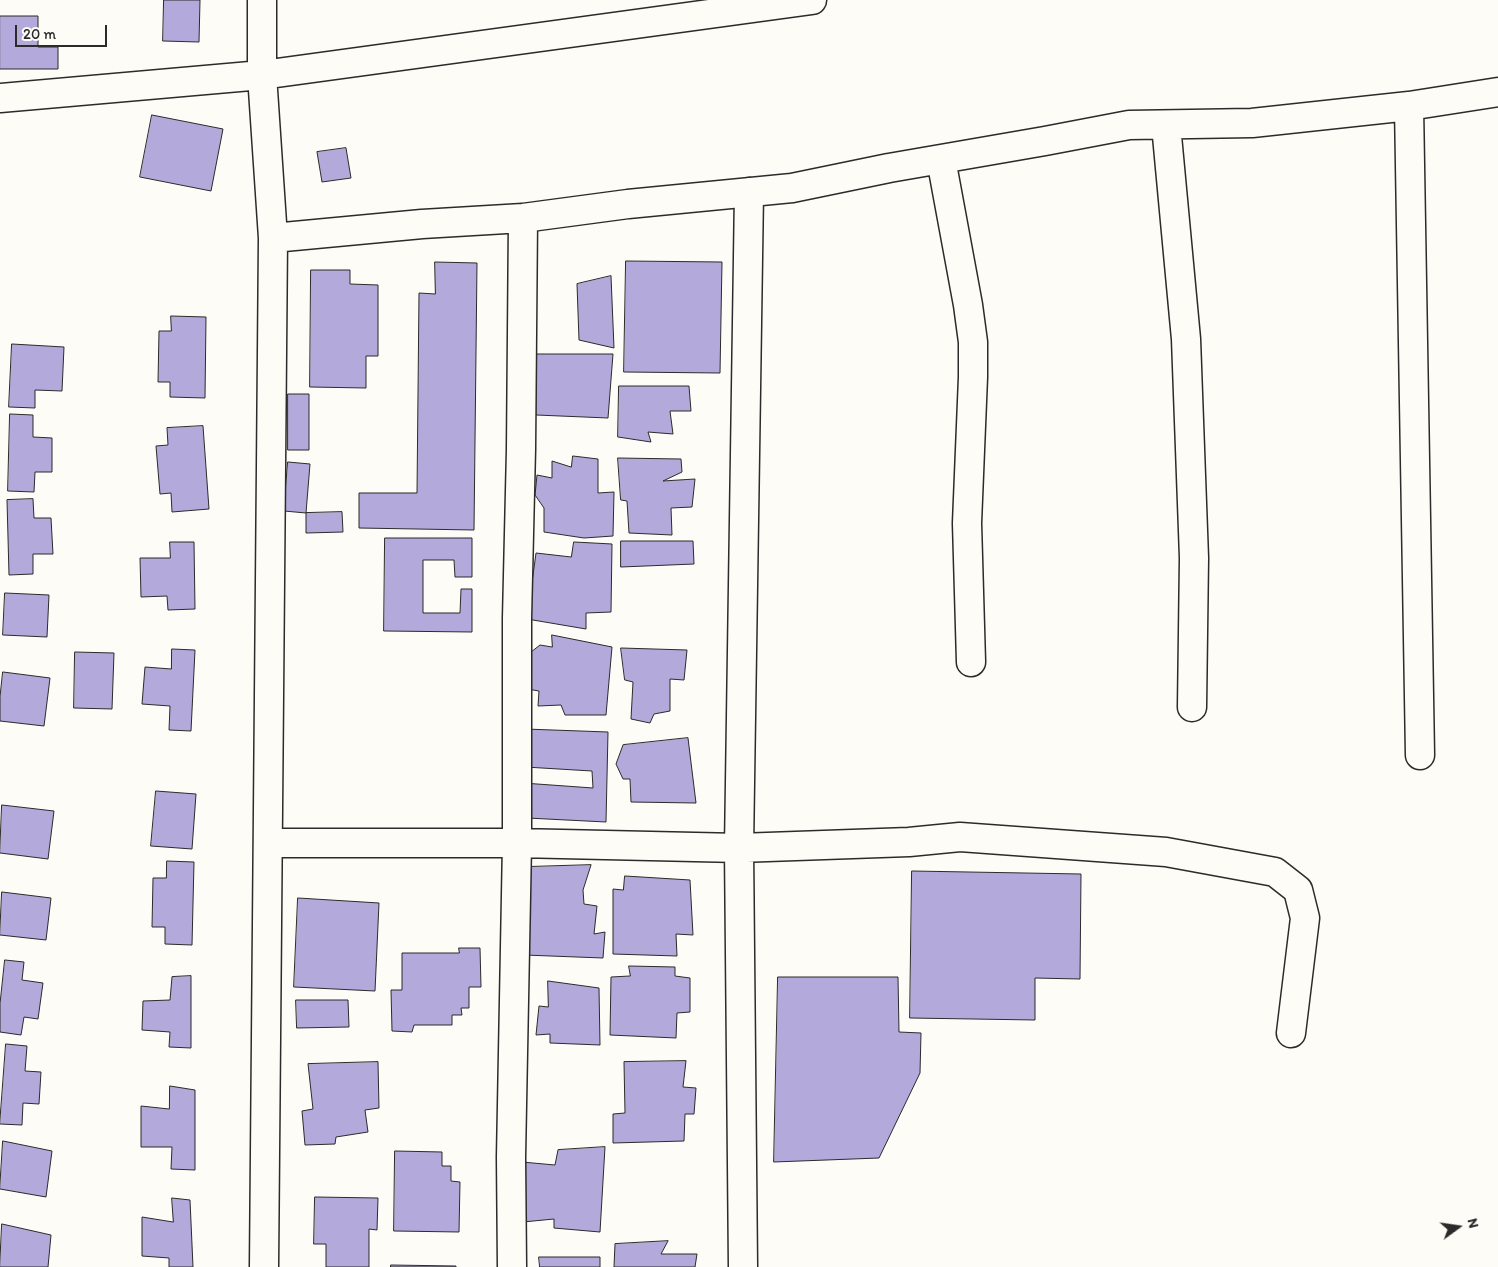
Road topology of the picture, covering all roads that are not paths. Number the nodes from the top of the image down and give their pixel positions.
1 (262, 0) edge
2 (812, 0) edge
3 (262, 75) junction
4 (1498, 92) edge
5 (0, 98) edge
6 (1409, 106) junction
7 (1166, 125) junction
8 (941, 159) junction
9 (749, 192) junction
10 (523, 218) junction
11 (273, 238) junction
12 (970, 662) dead end
13 (1192, 707) dead end
14 (1420, 755) dead end
15 (268, 843) junction
16 (518, 843) junction
17 (740, 848) junction
18 (1291, 1033) dead end
19 (264, 1267) edge
20 (512, 1267) edge
21 (743, 1267) edge

1 - 3 street
2 - 3 street
3 - 5 street
3 - 11 street
4 - 6 street
6 - 7 street
6 - 14 street
7 - 8 street
7 - 13 street
8 - 9 street
8 - 12 street
9 - 10 street
9 - 17 street
10 - 11 street
10 - 16 street
11 - 15 street
15 - 16 street
15 - 19 street
16 - 17 street
16 - 20 street
17 - 18 street
17 - 21 street

